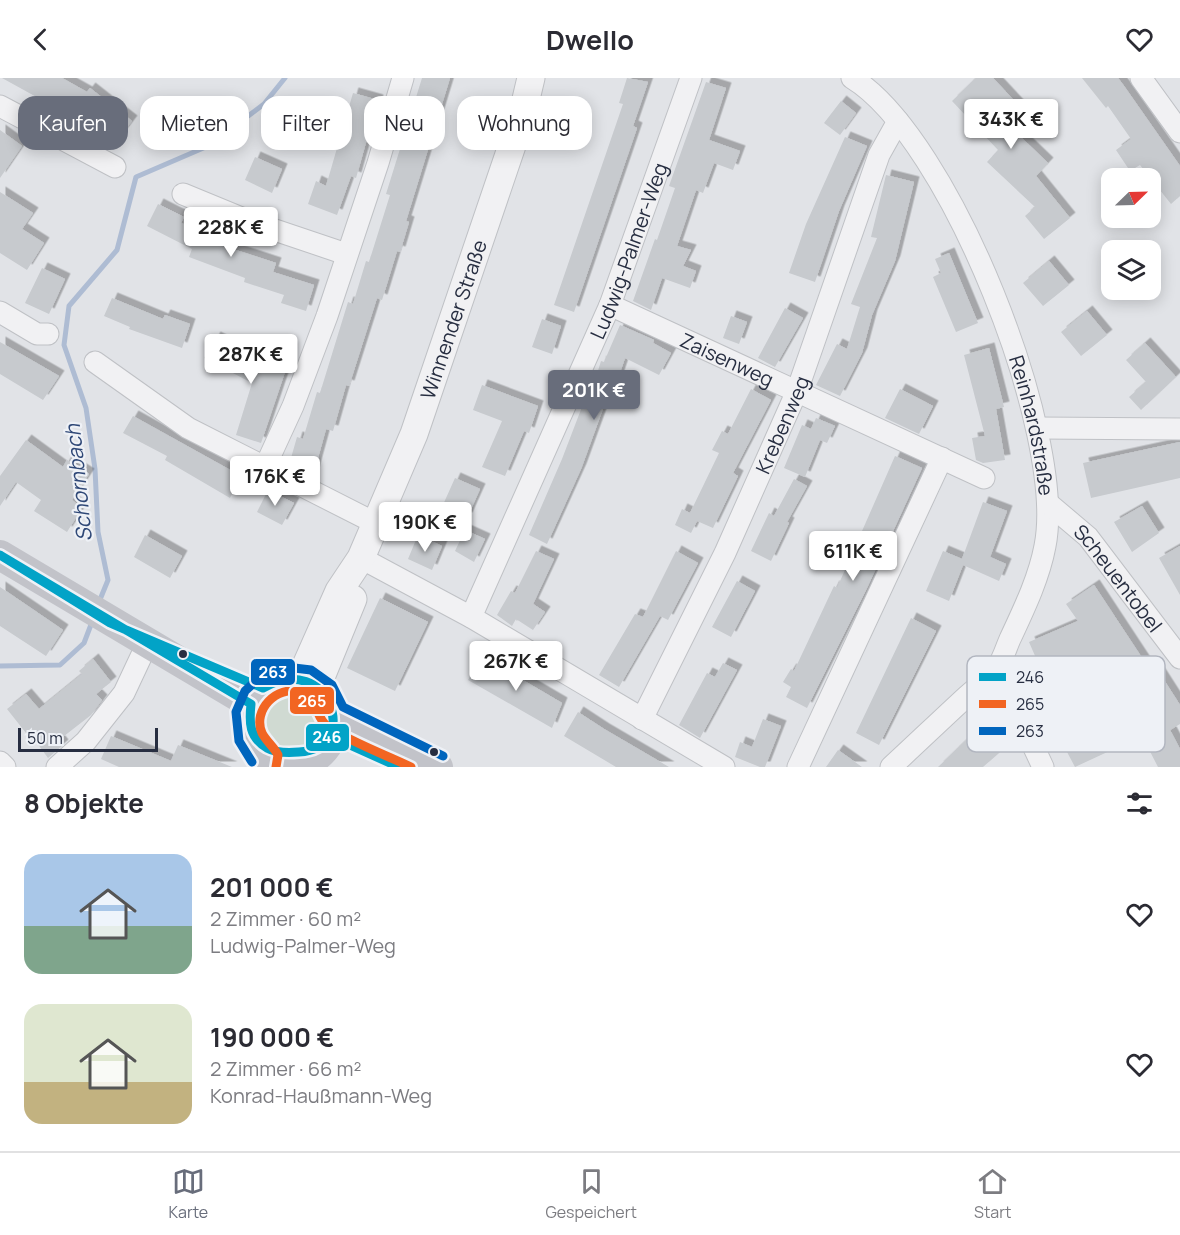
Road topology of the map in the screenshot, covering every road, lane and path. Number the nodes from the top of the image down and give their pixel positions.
1 (403, 78) edge
2 (531, 78) edge
3 (691, 78) edge
4 (852, 78) edge
5 (1141, 78) edge
6 (0, 106) edge
7 (898, 122) junction
8 (1180, 132) edge
9 (115, 167) dead end
10 (183, 194) dead end
11 (346, 254) junction
12 (610, 305) junction
13 (0, 312) edge
14 (48, 334) dead end
15 (95, 362) dead end
16 (797, 391) junction
17 (1038, 428) junction
18 (1180, 429) edge
19 (942, 458) junction
20 (265, 468) junction
21 (984, 478) dead end
22 (1049, 504) junction
23 (375, 523) junction
24 (0, 555) edge
25 (361, 558) junction
26 (471, 617) junction
27 (110, 623) junction
28 (147, 644) junction
29 (1002, 656) edge
30 (1180, 658) edge
31 (309, 683) junction
32 (257, 696) junction
33 (967, 696) edge
34 (642, 719) junction
35 (333, 727) junction
36 (1036, 752) edge
37 (0, 762) edge
38 (274, 764) edge
39 (5, 767) edge
40 (57, 767) edge
41 (399, 767) edge
42 (438, 767) edge
43 (724, 767) edge
44 (798, 767) edge
45 (891, 767) edge
46 (1043, 767) edge

1 - 11 street
2 - 23 street, Winnender Straße
3 - 12 street, Ludwig-Palmer-Weg
4 - 7 street, Reinhardstraße
5 - 8 street
6 - 9 street
7 - 16 street, Krebenweg
7 - 17 street, Reinhardstraße
10 - 11 street
11 - 20 street
12 - 16 street, Zaisenweg
12 - 26 street, Ludwig-Palmer-Weg
13 - 14 street
15 - 20 street
16 - 19 street, Zaisenweg
16 - 34 street, Krebenweg
17 - 18 street
17 - 22 street, Reinhardstraße
19 - 21 street, Zaisenweg
19 - 44 street
20 - 23 street
22 - 29 street, Reinhardstraße
22 - 30 street, Scheuentobel
23 - 25 street, Winnender Straße
24 - 27 main road
25 - 26 street
25 - 31 street, Winnender Straße
26 - 34 street
27 - 28 main road
27 - 32 main road
28 - 32 main road
28 - 40 street
31 - 32 main road
31 - 35 main road
32 - 38 main road
33 - 45 street, Reinhardstraße
34 - 43 street
35 - 38 main road
35 - 41 main road
35 - 42 main road
36 - 46 street
37 - 39 street

